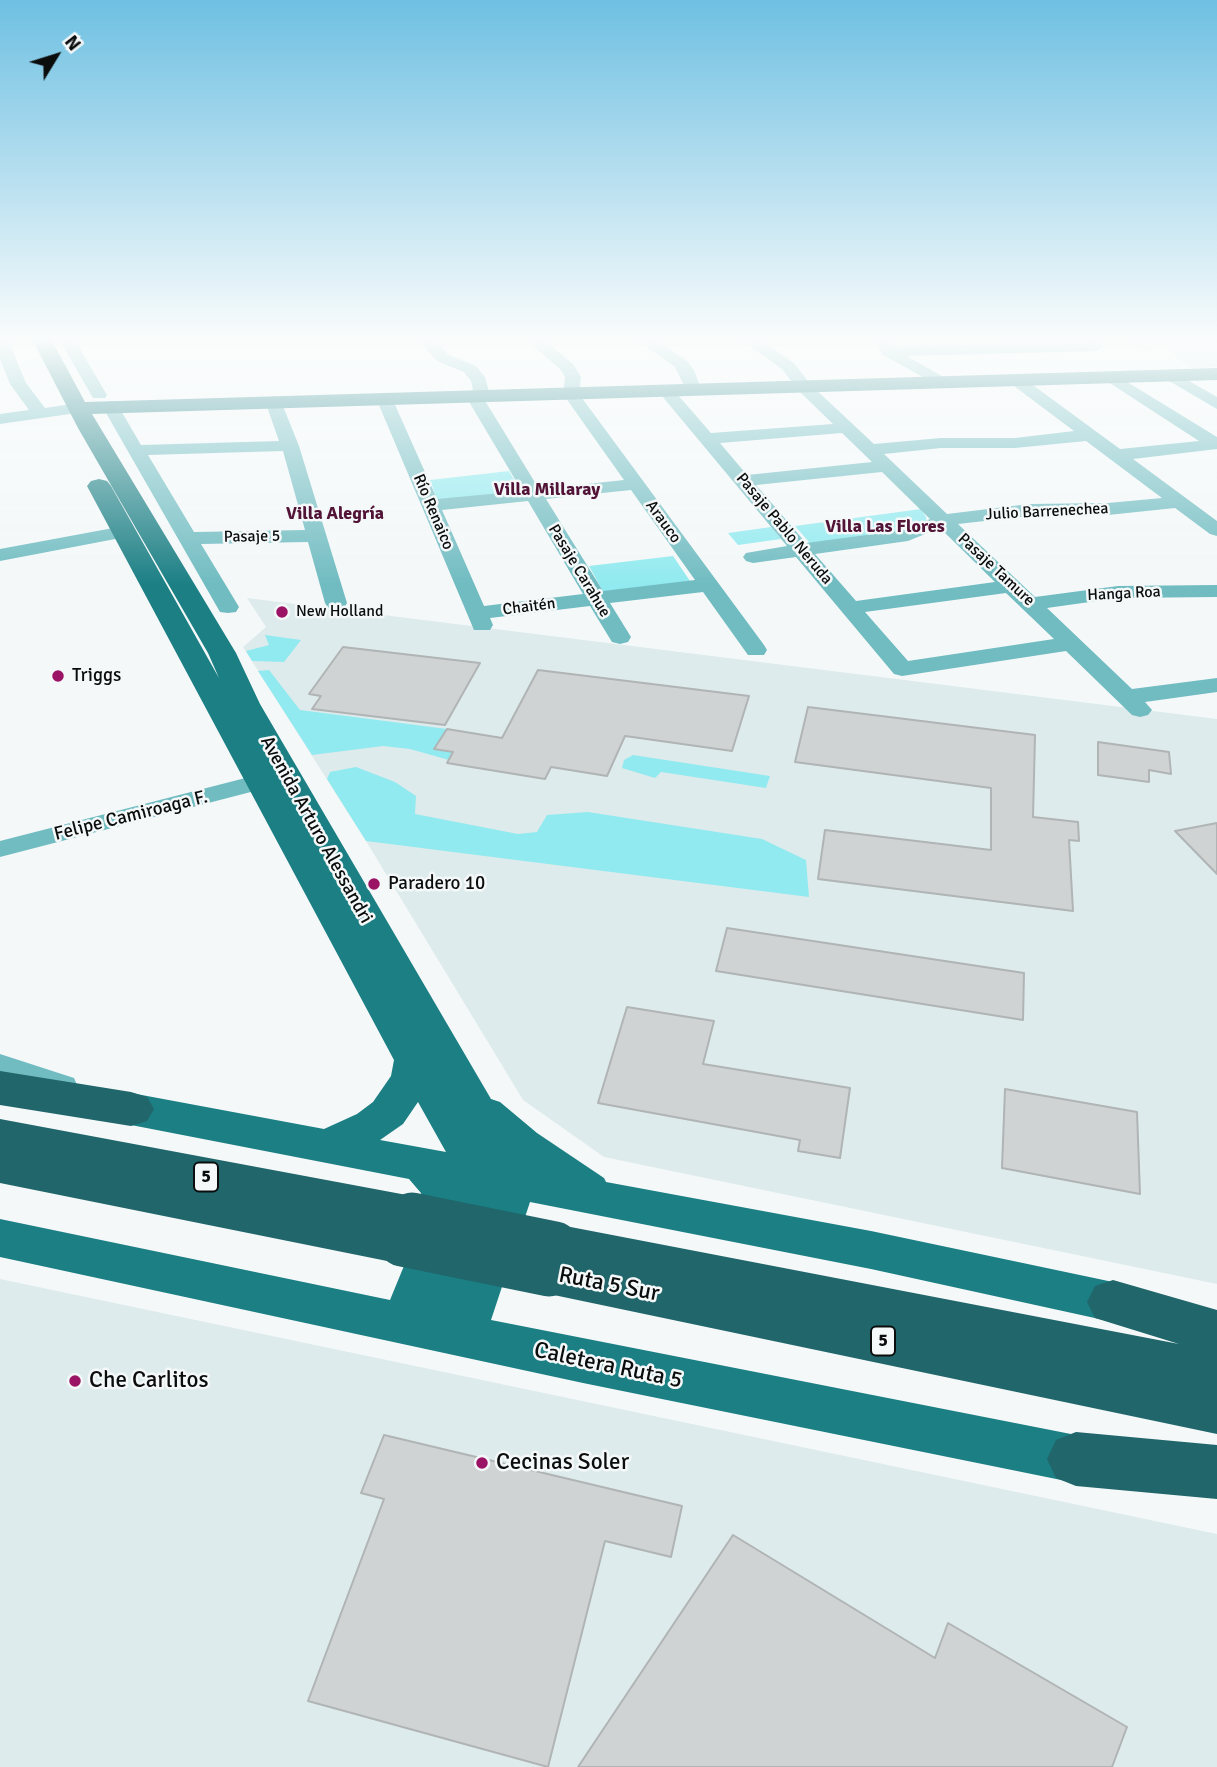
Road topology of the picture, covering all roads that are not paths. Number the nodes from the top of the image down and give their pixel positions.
1 (82, 419) edge
2 (85, 419) edge
3 (95, 419) edge
4 (280, 419) edge
5 (393, 419) edge
6 (491, 419) edge
7 (590, 419) edge
8 (690, 419) edge
9 (837, 419) edge
10 (1069, 419) edge
11 (1185, 419) edge
12 (846, 428) junction
13 (1090, 435) junction
14 (706, 439) junction
15 (1217, 444) edge
16 (290, 446) junction
17 (136, 450) junction
18 (869, 450) junction
19 (1117, 455) junction
20 (887, 467) junction
21 (743, 481) junction
22 (635, 484) junction
23 (533, 495) junction
24 (1217, 503) edge
25 (1182, 504) junction
26 (430, 506) junction
27 (943, 520) junction
28 (1217, 530) edge
29 (124, 532) junction
30 (317, 536) junction
31 (187, 538) junction
32 (801, 550) junction
33 (0, 555) edge
34 (753, 557) dead end
35 (707, 585) junction
36 (1013, 586) junction
37 (1217, 591) edge
38 (595, 599) junction
39 (336, 603) dead end
40 (1032, 604) junction
41 (228, 607) dead end
42 (850, 608) junction
43 (479, 619) joint
44 (620, 637) dead end
45 (1073, 643) junction
46 (756, 650) dead end
47 (1217, 685) edge
48 (261, 782) junction
49 (0, 849) edge
50 (414, 1060) junction
51 (0, 1066) edge
52 (0, 1088) edge
53 (470, 1098) junction
54 (131, 1109) junction
55 (0, 1137) edge
56 (326, 1147) junction
57 (0, 1164) edge
58 (423, 1165) junction
59 (497, 1180) junction
60 (598, 1197) junction
61 (407, 1230) junction
62 (0, 1238) edge
63 (552, 1259) junction
64 (1113, 1302) junction
65 (1217, 1321) edge
66 (434, 1328) junction
67 (1217, 1333) edge
68 (1217, 1376) edge
69 (1217, 1409) edge
70 (1076, 1459) junction
71 (1217, 1472) edge
72 (1217, 1492) edge

1 - 29 main road, Avenida Arturo Alessandri
2 - 53 main road, Avenida Arturo Alessandri
3 - 17 street, Avenida Arturo Alessandri
4 - 16 street
5 - 26 street, Río Renaico
6 - 23 street, Pasaje Carahue
7 - 22 street, Arauco
8 - 14 street, Pasaje Pablo Neruda
9 - 12 street, Pasaje Tamure
10 - 13 street
11 - 15 street
12 - 14 street
12 - 18 street, Pasaje Tamure
13 - 18 street
13 - 19 street
14 - 21 street, Pasaje Pablo Neruda
15 - 19 street
16 - 17 street
16 - 30 street
17 - 31 street, Avenida Arturo Alessandri
18 - 20 street, Pasaje Tamure
19 - 25 street
20 - 21 street
20 - 27 street, Pasaje Tamure
21 - 32 street, Pasaje Pablo Neruda
22 - 23 street
22 - 35 street, Arauco
23 - 26 street
23 - 38 street, Pasaje Carahue
24 - 25 street, Julio Barrenechea
25 - 27 street, Julio Barrenechea
25 - 28 street
26 - 43 street, Río Renaico
27 - 32 street, Julio Barrenechea
27 - 36 street, Pasaje Tamure
29 - 33 street
29 - 48 main road, Avenida Arturo Alessandri
30 - 31 street, Pasaje 5
30 - 39 street
31 - 41 street, Avenida Arturo Alessandri
32 - 34 street, Julio Barrenechea
32 - 42 street, Pasaje Pablo Neruda
35 - 38 street, Chaitén
35 - 46 street, Arauco
36 - 40 street, Pasaje Tamure
36 - 42 street
37 - 40 street, Hanga Roa
38 - 43 street, Chaitén
38 - 44 street, Pasaje Carahue
40 - 45 street, Pasaje Tamure
42 - 45 street, Pasaje Pablo Neruda
45 - 47 street, Pasaje Tamure
48 - 49 street, Felipe Camiroaga F.
48 - 50 main road, Avenida Arturo Alessandri
50 - 56 main road
50 - 59 main road, Avenida Arturo Alessandri
51 - 54 street
52 - 54 highway
53 - 59 main road, Avenida Arturo Alessandri
53 - 60 main road
54 - 56 main road
55 - 61 highway, Ruta 5 Sur / 5
56 - 58 main road
57 - 61 highway, Ruta 5 Sur / 5
58 - 59 main road
58 - 66 main road
59 - 60 main road
59 - 66 main road
60 - 64 main road
61 - 63 highway, Ruta 5 Sur / 5, bridge
62 - 66 main road, Caletera Ruta 5
63 - 68 highway, Ruta 5 Sur / 5
63 - 69 highway, Ruta 5 Sur / 5
64 - 65 street
64 - 67 highway
66 - 70 main road, Caletera Ruta 5
70 - 71 highway
70 - 72 street, Caletera Ruta 5

